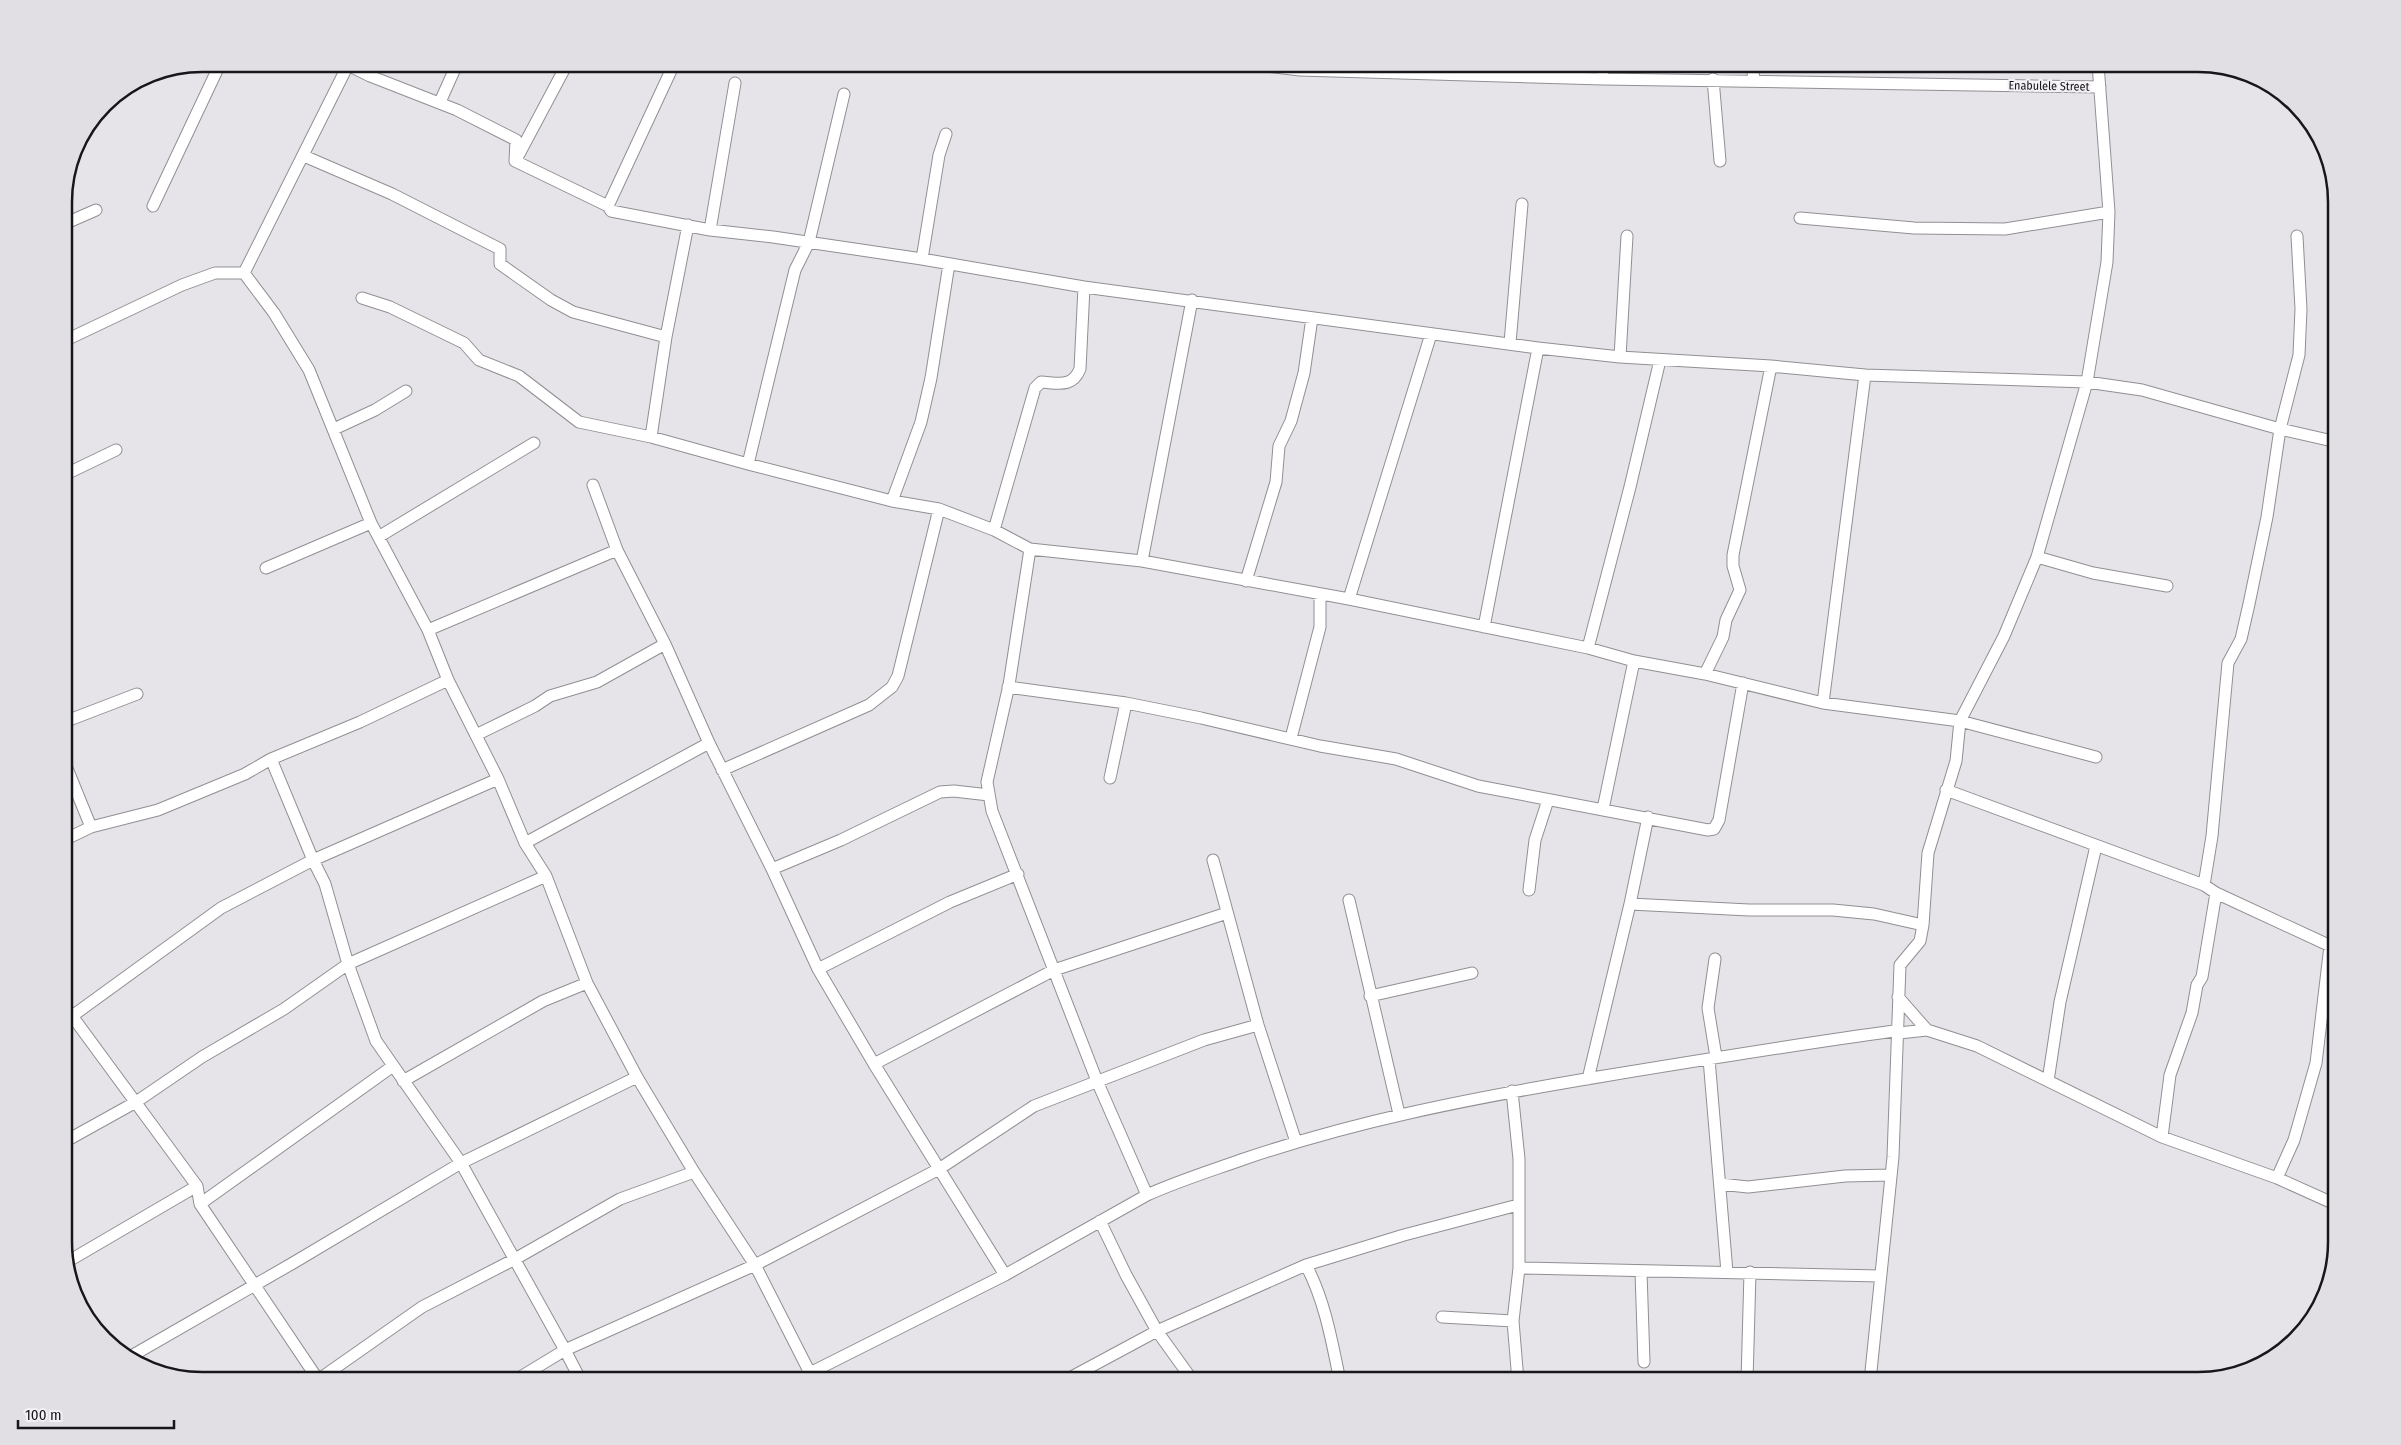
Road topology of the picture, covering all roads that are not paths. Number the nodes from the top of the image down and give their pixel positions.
1 (216, 73) edge
2 (343, 73) edge
3 (364, 73) edge
4 (453, 73) edge
5 (562, 73) edge
6 (670, 73) edge
7 (1452, 73) edge
8 (1603, 73) edge
9 (1753, 73) edge
10 (2099, 73) edge
11 (1603, 79) junction
12 (1713, 80) junction
13 (1754, 80) junction
14 (735, 83) dead end
15 (2100, 87) junction
16 (844, 94) dead end
17 (440, 102) junction
18 (946, 134) dead end
19 (304, 156) junction
20 (515, 161) junction
21 (1720, 161) dead end
22 (1522, 204) dead end
23 (153, 206) dead end
24 (608, 206) junction
25 (96, 210) dead end
26 (2108, 212) junction
27 (1800, 218) dead end
28 (73, 220) edge
29 (688, 225) junction
30 (710, 230) junction
31 (1627, 236) dead end
32 (2297, 236) dead end
33 (809, 242) junction
34 (922, 259) junction
35 (949, 264) junction
36 (244, 273) junction
37 (1084, 287) junction
38 (362, 298) dead end
39 (1192, 300) junction
40 (1312, 318) junction
41 (1431, 334) junction
42 (73, 337) edge
43 (666, 337) junction
44 (1510, 343) junction
45 (1538, 348) junction
46 (1620, 357) junction
47 (1660, 360) junction
48 (1771, 366) junction
49 (1865, 375) junction
50 (2087, 382) junction
51 (406, 391) dead end
52 (334, 429) junction
53 (2280, 429) junction
54 (651, 437) junction
55 (2328, 440) edge
56 (534, 443) dead end
57 (116, 450) dead end
58 (748, 464) junction
59 (73, 471) edge
60 (593, 485) dead end
61 (892, 501) junction
62 (940, 509) junction
63 (371, 523) junction
64 (994, 530) junction
65 (380, 536) junction
66 (1030, 549) junction
67 (616, 550) junction
68 (2037, 557) junction
69 (1142, 561) junction
70 (266, 568) dead end
71 (1246, 581) junction
72 (2167, 586) dead end
73 (1320, 595) junction
74 (1349, 599) junction
75 (1484, 627) junction
76 (428, 630) junction
77 (665, 644) junction
78 (1588, 648) junction
79 (1634, 661) junction
80 (1704, 674) junction
81 (448, 680) junction
82 (1743, 683) junction
83 (1008, 687) junction
84 (137, 694) dead end
85 (1126, 703) junction
86 (1823, 703) junction
87 (73, 719) edge
88 (1960, 721) junction
89 (476, 735) junction
90 (1290, 738) junction
91 (709, 742) junction
92 (2096, 757) dead end
93 (271, 759) junction
94 (722, 770) junction
95 (1110, 778) dead end
96 (498, 779) junction
97 (73, 783) edge
98 (1946, 790) junction
99 (989, 795) junction
100 (1548, 800) junction
101 (1603, 809) junction
102 (1648, 817) junction
103 (91, 827) junction
104 (73, 836) edge
105 (525, 843) junction
106 (2096, 846) junction
107 (313, 860) junction
108 (1213, 860) dead end
109 (772, 868) junction
110 (1018, 874) junction
111 (546, 876) junction
112 (2204, 885) junction
113 (1529, 890) dead end
114 (2216, 893) junction
115 (1349, 900) dead end
116 (1630, 904) junction
117 (1227, 913) junction
118 (1923, 925) junction
119 (2328, 945) edge
120 (1715, 959) dead end
121 (348, 964) junction
122 (818, 969) junction
123 (1054, 970) junction
124 (1472, 974) dead end
125 (586, 983) junction
126 (2328, 986) edge
127 (1370, 996) junction
128 (1898, 997) junction
129 (73, 1015) edge
130 (73, 1025) edge
131 (1258, 1025) junction
132 (1927, 1030) junction
133 (1899, 1033) junction
134 (1712, 1058) junction
135 (874, 1064) junction
136 (393, 1066) junction
137 (637, 1077) junction
138 (1588, 1079) junction
139 (403, 1081) junction
140 (1097, 1081) junction
141 (2048, 1081) junction
142 (1512, 1091) junction
143 (136, 1102) junction
144 (1399, 1114) junction
145 (73, 1137) edge
146 (2162, 1137) junction
147 (1296, 1142) junction
148 (462, 1163) junction
149 (939, 1169) junction
150 (694, 1172) junction
151 (1891, 1175) junction
152 (2277, 1178) junction
153 (1720, 1184) junction
154 (197, 1186) junction
155 (1148, 1195) junction
156 (2328, 1201) edge
157 (200, 1204) junction
158 (1518, 1205) junction
159 (1100, 1221) junction
160 (74, 1258) edge
161 (514, 1259) junction
162 (755, 1265) junction
163 (1306, 1265) junction
164 (1519, 1268) junction
165 (1641, 1272) junction
166 (1727, 1272) junction
167 (1750, 1272) junction
168 (1005, 1275) junction
169 (1880, 1276) junction
170 (255, 1285) junction
171 (1442, 1317) dead end
172 (1513, 1320) junction
173 (1157, 1331) junction
174 (565, 1350) junction
175 (135, 1354) edge
176 (1644, 1362) dead end
177 (312, 1372) edge
178 (327, 1372) edge
179 (529, 1372) edge
180 (576, 1372) edge
181 (809, 1372) edge
182 (812, 1372) edge
183 (1082, 1372) edge
184 (1187, 1372) edge
185 (1338, 1372) edge
186 (1517, 1372) edge
187 (1746, 1372) edge
188 (1871, 1372) edge

1 - 23 street
2 - 19 street
3 - 17 street
4 - 17 street
5 - 20 street
6 - 24 street
7 - 11 street, Enabulele Street
8 - 11 street
9 - 13 street
10 - 15 street
11 - 12 street, Enabulele Street
12 - 13 street, Enabulele Street
12 - 21 street
13 - 15 street, Enabulele Street
14 - 30 street
15 - 26 street
16 - 33 street
17 - 20 street
18 - 34 street
19 - 36 street
19 - 43 street
20 - 24 street
22 - 44 street
24 - 29 street
25 - 28 street
26 - 27 street
26 - 50 street
29 - 30 street
29 - 43 street
30 - 33 street
31 - 46 street
32 - 53 street
33 - 34 street
33 - 58 street
34 - 35 street
35 - 37 street
35 - 61 street
36 - 42 street
36 - 52 street
37 - 39 street
37 - 64 street
38 - 54 street
39 - 40 street
39 - 69 street
40 - 41 street
40 - 71 street
41 - 44 street
41 - 74 street
43 - 54 street
44 - 45 street
45 - 46 street
45 - 75 street
46 - 47 street
47 - 48 street
47 - 78 street
48 - 49 street
48 - 80 street
49 - 50 street
49 - 86 street
50 - 53 street
50 - 68 street
51 - 52 street
52 - 63 street
53 - 55 street
53 - 112 street
54 - 58 street
56 - 65 street
57 - 59 street
58 - 61 street
60 - 67 street
61 - 62 street
62 - 64 street
62 - 94 street
63 - 65 street
63 - 70 street
64 - 66 street
65 - 76 street
66 - 69 street
66 - 83 street
67 - 76 street
67 - 77 street
68 - 72 street
68 - 88 street
69 - 71 street
71 - 73 street
73 - 74 street
73 - 90 street
74 - 75 street
75 - 78 street
76 - 81 street
77 - 89 street
77 - 91 street
78 - 79 street
79 - 80 street
79 - 101 street
80 - 82 street
81 - 89 street
81 - 93 street
82 - 86 street
82 - 102 street
83 - 85 street
83 - 99 street
84 - 87 street
85 - 90 street
85 - 95 street
86 - 88 street
88 - 92 street
88 - 98 street
89 - 96 street
90 - 100 street
91 - 94 street
91 - 105 street
93 - 103 street
93 - 107 street
94 - 109 street
96 - 105 street
96 - 107 street
97 - 103 street
98 - 106 street
98 - 118 street
99 - 109 street
99 - 110 street
100 - 101 street
100 - 113 street
101 - 102 street
102 - 116 street
103 - 104 street
105 - 111 street
106 - 112 street
106 - 141 street
107 - 121 street
107 - 129 street
108 - 117 street
109 - 122 street
110 - 122 street
110 - 123 street
111 - 121 street
111 - 125 street
112 - 114 street
114 - 119 street
114 - 146 street
115 - 127 street
116 - 118 street
116 - 138 street
117 - 123 street
117 - 131 street
118 - 128 street
120 - 134 street
121 - 136 street
121 - 143 street
122 - 135 street
123 - 135 street
123 - 140 street
124 - 127 street
125 - 137 street
125 - 139 street
126 - 152 street
127 - 144 street
128 - 132 street
128 - 133 street
130 - 143 street
131 - 140 street
131 - 147 street
132 - 133 street
132 - 141 street
133 - 134 street
133 - 151 street
134 - 138 street
134 - 153 street
135 - 149 street
136 - 139 street
136 - 157 street
137 - 148 street
137 - 150 street
138 - 142 street
139 - 148 street
140 - 149 street
140 - 155 street
141 - 146 street
142 - 144 street
142 - 158 street
143 - 145 street
143 - 154 street
144 - 147 street
146 - 152 street
147 - 155 street
148 - 161 street
148 - 170 street
149 - 162 street
149 - 168 street
150 - 161 street
150 - 162 street
151 - 153 street
151 - 169 street
152 - 156 street
153 - 166 street
154 - 157 street
154 - 160 street
155 - 159 street
157 - 170 street
158 - 163 street
158 - 164 street
159 - 168 street
159 - 173 street
161 - 174 street
161 - 178 street
162 - 174 street
162 - 181 street
163 - 173 street
163 - 185 street
164 - 165 street
164 - 172 street
165 - 166 street
165 - 176 street
166 - 167 street
167 - 169 street
167 - 187 street
168 - 182 street
169 - 188 street
170 - 175 street
170 - 177 street
171 - 172 street
172 - 186 street
173 - 183 street
173 - 184 street
174 - 179 street
174 - 180 street

